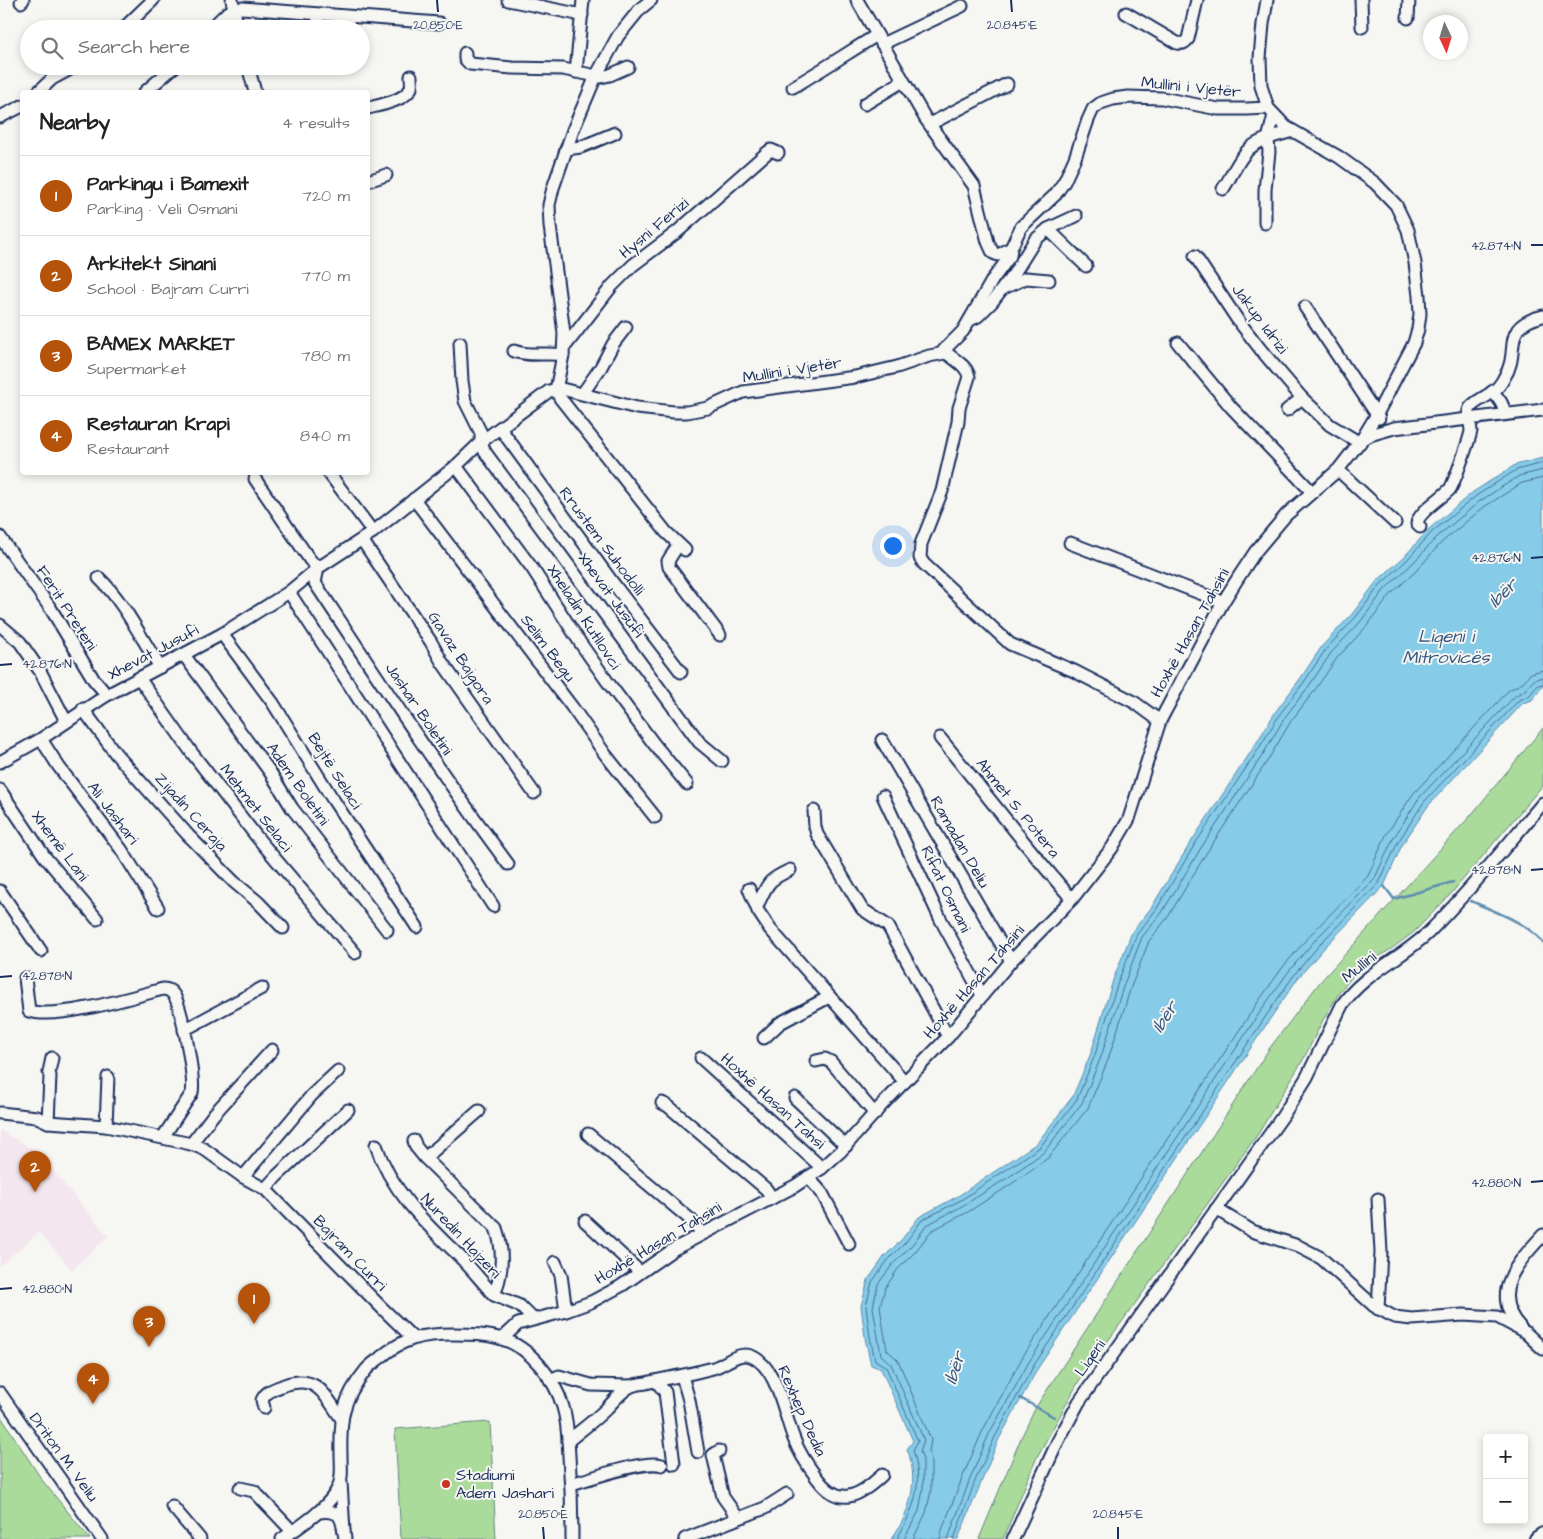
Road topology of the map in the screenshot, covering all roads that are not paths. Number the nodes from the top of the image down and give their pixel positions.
1 (153, 0) edge
2 (508, 0) edge
3 (584, 0) edge
4 (651, 0) edge
5 (857, 0) edge
6 (1197, 0) edge
7 (1267, 0) edge
8 (1361, 0) edge
9 (1409, 0) edge
10 (232, 4) edge
11 (962, 6) dead end
12 (1126, 13) dead end
13 (317, 14) junction
14 (582, 15) junction
15 (1408, 18) dead end
16 (132, 20) edge
17 (219, 20) edge
18 (236, 20) edge
19 (318, 20) edge
20 (439, 23) dead end
21 (1362, 27) dead end
22 (880, 39) junction
23 (464, 53) dead end
24 (628, 67) dead end
25 (576, 72) junction
26 (59, 75) edge
27 (165, 75) edge
28 (250, 75) edge
29 (411, 76) dead end
30 (596, 76) junction
31 (903, 81) junction
32 (793, 86) dead end
33 (1006, 88) dead end
34 (40, 90) edge
35 (147, 90) edge
36 (254, 90) edge
37 (865, 104) dead end
38 (20, 107) edge
39 (370, 107) edge
40 (1271, 111) junction
41 (0, 117) edge
42 (932, 127) junction
43 (1293, 131) junction
44 (615, 132) dead end
45 (1268, 139) junction
46 (566, 149) junction
47 (778, 153) dead end
48 (386, 175) dead end
49 (370, 180) edge
50 (1223, 189) dead end
51 (1076, 216) dead end
52 (1265, 223) dead end
53 (1048, 229) junction
54 (1012, 248) junction
55 (1195, 256) dead end
56 (1086, 266) dead end
57 (1049, 280) dead end
58 (1003, 289) junction
59 (1305, 307) dead end
60 (1543, 316) edge
61 (968, 321) junction
62 (626, 327) dead end
63 (460, 343) dead end
64 (1178, 343) dead end
65 (514, 351) dead end
66 (563, 351) junction
67 (945, 353) junction
68 (556, 390) junction
69 (1492, 392) junction
70 (583, 393) junction
71 (1302, 398) junction
72 (1287, 410) dead end
73 (1543, 410) edge
74 (1377, 414) junction
75 (1505, 414) junction
76 (1469, 418) junction
77 (500, 428) junction
78 (1394, 428) junction
79 (1361, 441) junction
80 (480, 442) junction
81 (456, 466) junction
82 (1338, 470) junction
83 (330, 475) edge
84 (255, 479) dead end
85 (1312, 492) junction
86 (414, 499) junction
87 (1395, 523) dead end
88 (1420, 527) dead end
89 (372, 532) junction
90 (0, 537) edge
91 (362, 540) junction
92 (1070, 543) dead end
93 (318, 568) junction
94 (99, 578) dead end
95 (289, 592) junction
96 (1223, 602) junction
97 (0, 625) edge
98 (222, 634) junction
99 (720, 635) dead end
100 (184, 655) junction
101 (160, 667) junction
102 (681, 672) dead end
103 (139, 678) junction
104 (107, 695) junction
105 (83, 709) junction
106 (66, 721) junction
107 (1160, 721) junction
108 (41, 738) junction
109 (940, 738) dead end
110 (882, 740) dead end
111 (722, 761) dead end
112 (0, 762) edge
113 (687, 784) dead end
114 (0, 790) edge
115 (534, 793) dead end
116 (883, 796) dead end
117 (1543, 803) edge
118 (814, 811) dead end
119 (655, 817) dead end
120 (508, 864) dead end
121 (790, 870) dead end
122 (749, 890) dead end
123 (0, 891) edge
124 (1072, 899) junction
125 (493, 906) dead end
126 (757, 906) junction
127 (158, 908) dead end
128 (97, 919) dead end
129 (417, 927) dead end
130 (283, 928) dead end
131 (387, 930) dead end
132 (41, 950) dead end
133 (355, 953) dead end
134 (1011, 961) junction
135 (25, 978) dead end
136 (262, 988) dead end
137 (982, 995) junction
138 (828, 997) junction
139 (184, 1030) junction
140 (948, 1037) junction
141 (764, 1038) dead end
142 (272, 1050) dead end
143 (52, 1058) dead end
144 (701, 1058) dead end
145 (816, 1061) dead end
146 (338, 1071) dead end
147 (108, 1076) dead end
148 (904, 1082) junction
149 (795, 1098) dead end
150 (662, 1103) dead end
151 (348, 1110) dead end
152 (479, 1111) dead end
153 (0, 1113) edge
154 (875, 1114) junction
155 (48, 1122) junction
156 (106, 1126) junction
157 (588, 1134) dead end
158 (163, 1137) junction
159 (414, 1141) dead end
160 (191, 1144) junction
161 (376, 1145) dead end
162 (846, 1146) junction
163 (425, 1158) junction
164 (822, 1168) junction
165 (808, 1177) junction
166 (243, 1178) junction
167 (265, 1189) junction
168 (772, 1198) junction
169 (1378, 1199) dead end
170 (1216, 1209) junction
171 (585, 1221) dead end
172 (702, 1233) junction
173 (1543, 1235) edge
174 (849, 1244) dead end
175 (555, 1262) dead end
176 (640, 1272) junction
177 (494, 1295) junction
178 (1378, 1309) junction
179 (566, 1311) junction
180 (533, 1319) junction
181 (1525, 1332) junction
182 (412, 1338) junction
183 (502, 1339) junction
184 (1543, 1348) edge
185 (682, 1376) junction
186 (550, 1380) junction
187 (656, 1381) junction
188 (631, 1386) junction
189 (0, 1393) edge
190 (264, 1408) dead end
191 (341, 1418) junction
192 (568, 1441) junction
193 (698, 1452) dead end
194 (719, 1452) dead end
195 (674, 1464) dead end
196 (662, 1465) dead end
197 (882, 1475) dead end
198 (341, 1478) junction
199 (570, 1484) junction
200 (240, 1488) dead end
201 (787, 1494) dead end
202 (172, 1506) dead end
203 (318, 1512) junction
204 (738, 1518) junction
205 (292, 1531) junction
206 (344, 1535) edge
207 (1543, 1535) edge
208 (102, 1539) edge
209 (200, 1539) edge
210 (282, 1539) edge
211 (572, 1539) edge
212 (685, 1539) edge
213 (1012, 1539) edge
214 (1537, 1539) edge

1 - 16 street
2 - 14 street
3 - 14 street
4 - 30 street, Hysni Ferizi
5 - 22 street
6 - 12 street
7 - 40 street
8 - 21 street
9 - 15 street
10 - 13 street
10 - 17 street
10 - 18 street
11 - 22 street
13 - 19 street
13 - 20 street
14 - 25 street
22 - 31 street
22 - 32 street
23 - 25 street
24 - 30 street
25 - 30 street
26 - 34 street
27 - 35 street
28 - 36 street
29 - 39 street
30 - 46 street, Hysni Ferizi
31 - 37 street
31 - 42 street
33 - 42 street
38 - 41 street
40 - 43 street, Hoxhë Hasan Tahsini
40 - 45 street
40 - 54 street, Mullini i Vjetër
42 - 54 street
43 - 45 street
43 - 74 street, Hoxhë Hasan Tahsini
44 - 46 street
45 - 50 street
45 - 52 street
46 - 66 street, Hysni Ferizi
47 - 66 street, Hysni Ferizi
48 - 49 street
51 - 53 street, Mullini i Vjetër
53 - 56 street
53 - 58 street, Mullini i Vjetër
54 - 61 street, Mullini i Vjetër
55 - 71 street, Jakup Idrizi
57 - 58 street, Mullini i Vjetër
58 - 61 street, Mullini i Vjetër
59 - 74 street
60 - 69 street
61 - 67 street, Mullini i Vjetër
62 - 70 street
63 - 80 street, Xhevat Jusufi
64 - 85 street
65 - 66 street
66 - 68 street, Hysni Ferizi
67 - 70 street, Mullini i Vjetër
67 - 107 street
68 - 70 street, Mullini i Vjetër
68 - 77 street, Xhevat Jusufi
68 - 99 street
69 - 75 street
69 - 76 street
71 - 72 street
71 - 79 street, Jakup Idrizi
73 - 75 street
74 - 78 street
74 - 79 street, Hoxhë Hasan Tahsini
75 - 76 street
76 - 78 street
76 - 88 street
77 - 80 street, Xhevat Jusufi
77 - 102 street, Rrustem Suhodolli
78 - 79 street
79 - 82 street, Hoxhë Hasan Tahsini
80 - 81 street, Xhevat Jusufi
80 - 111 street, Xhevat Jusufi
81 - 86 street, Xhevat Jusufi
81 - 113 street, Xheladin Kutllovci
82 - 85 street, Hoxhë Hasan Tahsini
82 - 87 street
83 - 89 street
84 - 93 street
85 - 96 street, Hoxhë Hasan Tahsini
86 - 89 street, Xhevat Jusufi
86 - 119 street, Selim Begu
89 - 91 street, Xhevat Jusufi
90 - 104 street, Ferit Preteni
91 - 93 street, Xhevat Jusufi
91 - 115 street, Gavaz Bajgora
92 - 96 street
93 - 95 street, Xhevat Jusufi
93 - 120 street, Jashar Boletini
94 - 101 street
95 - 98 street, Xhevat Jusufi
95 - 125 street
96 - 107 street, Hoxhë Hasan Tahsini
97 - 106 street
98 - 100 street, Xhevat Jusufi
98 - 129 street, Bejtë Selaci
100 - 101 street, Xhevat Jusufi
100 - 131 street, Adem Boletini
101 - 103 street, Xhevat Jusufi
103 - 104 street, Xhevat Jusufi
103 - 133 street, Mehmet Selaci
104 - 105 street, Xhevat Jusufi
105 - 106 street, Xhevat Jusufi
105 - 130 street, Zijadin Ceraja
106 - 108 street, Xhevat Jusufi
107 - 124 street, Hoxhë Hasan Tahsini
108 - 112 street, Xhevat Jusufi
108 - 127 street, Ali Jashari
109 - 124 street, Ahmet S. Potera
110 - 134 street, Ramadan Deliu
114 - 128 street, Xhemë Lani
116 - 137 street, Rifat Osmani
117 - 170 street, Mullini
118 - 140 street
121 - 126 street
122 - 126 street
123 - 132 street
124 - 134 street, Hoxhë Hasan Tahsini
126 - 138 street
134 - 137 street, Hoxhë Hasan Tahsini
135 - 139 street
136 - 139 street
137 - 140 street, Hoxhë Hasan Tahsini
138 - 141 street
138 - 148 street
139 - 158 street
140 - 148 street, Hoxhë Hasan Tahsini
142 - 160 street
143 - 155 street
144 - 164 street, Hoxhë Hasan Tahsi
145 - 154 street
146 - 166 street
147 - 156 street
148 - 154 street, Hoxhë Hasan Tahsini
149 - 162 street, Hoxhë Hasan Tahsi
150 - 168 street
151 - 167 street
152 - 163 street
153 - 155 street, Bajram Curri
154 - 162 street, Hoxhë Hasan Tahsini
155 - 156 street, Bajram Curri
156 - 158 street, Bajram Curri
157 - 172 street
158 - 160 street, Bajram Curri
159 - 163 street, Nuredin Hajzeri
160 - 166 street, Bajram Curri
161 - 177 street, Nuredin Hajzeri
162 - 164 street, Hoxhë Hasan Tahsini
163 - 177 street, Nuredin Hajzeri
164 - 165 street, Hoxhë Hasan Tahsini
165 - 168 street, Hoxhë Hasan Tahsini
165 - 174 street
166 - 167 street, Bajram Curri
167 - 182 street, Bajram Curri
168 - 172 street, Hoxhë Hasan Tahsini
169 - 178 street
170 - 178 street
170 - 213 street, Liqeni
171 - 176 street
172 - 176 street, Hoxhë Hasan Tahsini
173 - 181 street
175 - 179 street
176 - 179 street, Hoxhë Hasan Tahsini
177 - 180 street, Nuredin Hajzeri
178 - 181 street
179 - 180 street, Hoxhë Hasan Tahsini
180 - 183 street, Hoxhë Hasan Tahsini
181 - 184 street
182 - 183 street
182 - 191 street
183 - 186 street
185 - 187 street, Rexhep Dedia
185 - 193 street
185 - 197 street, Rexhep Dedia
186 - 188 street, Rexhep Dedia
186 - 192 street
187 - 188 street, Rexhep Dedia
187 - 195 street
188 - 192 street, Rexhep Dedia
189 - 208 street, Driton M. Veliu
190 - 191 street
191 - 198 street
192 - 199 street
194 - 204 street
196 - 199 street
198 - 203 street
198 - 206 street
199 - 211 street
200 - 205 street
201 - 204 street
202 - 209 street
203 - 205 street
203 - 206 street
204 - 212 street
205 - 210 street
207 - 214 main road

